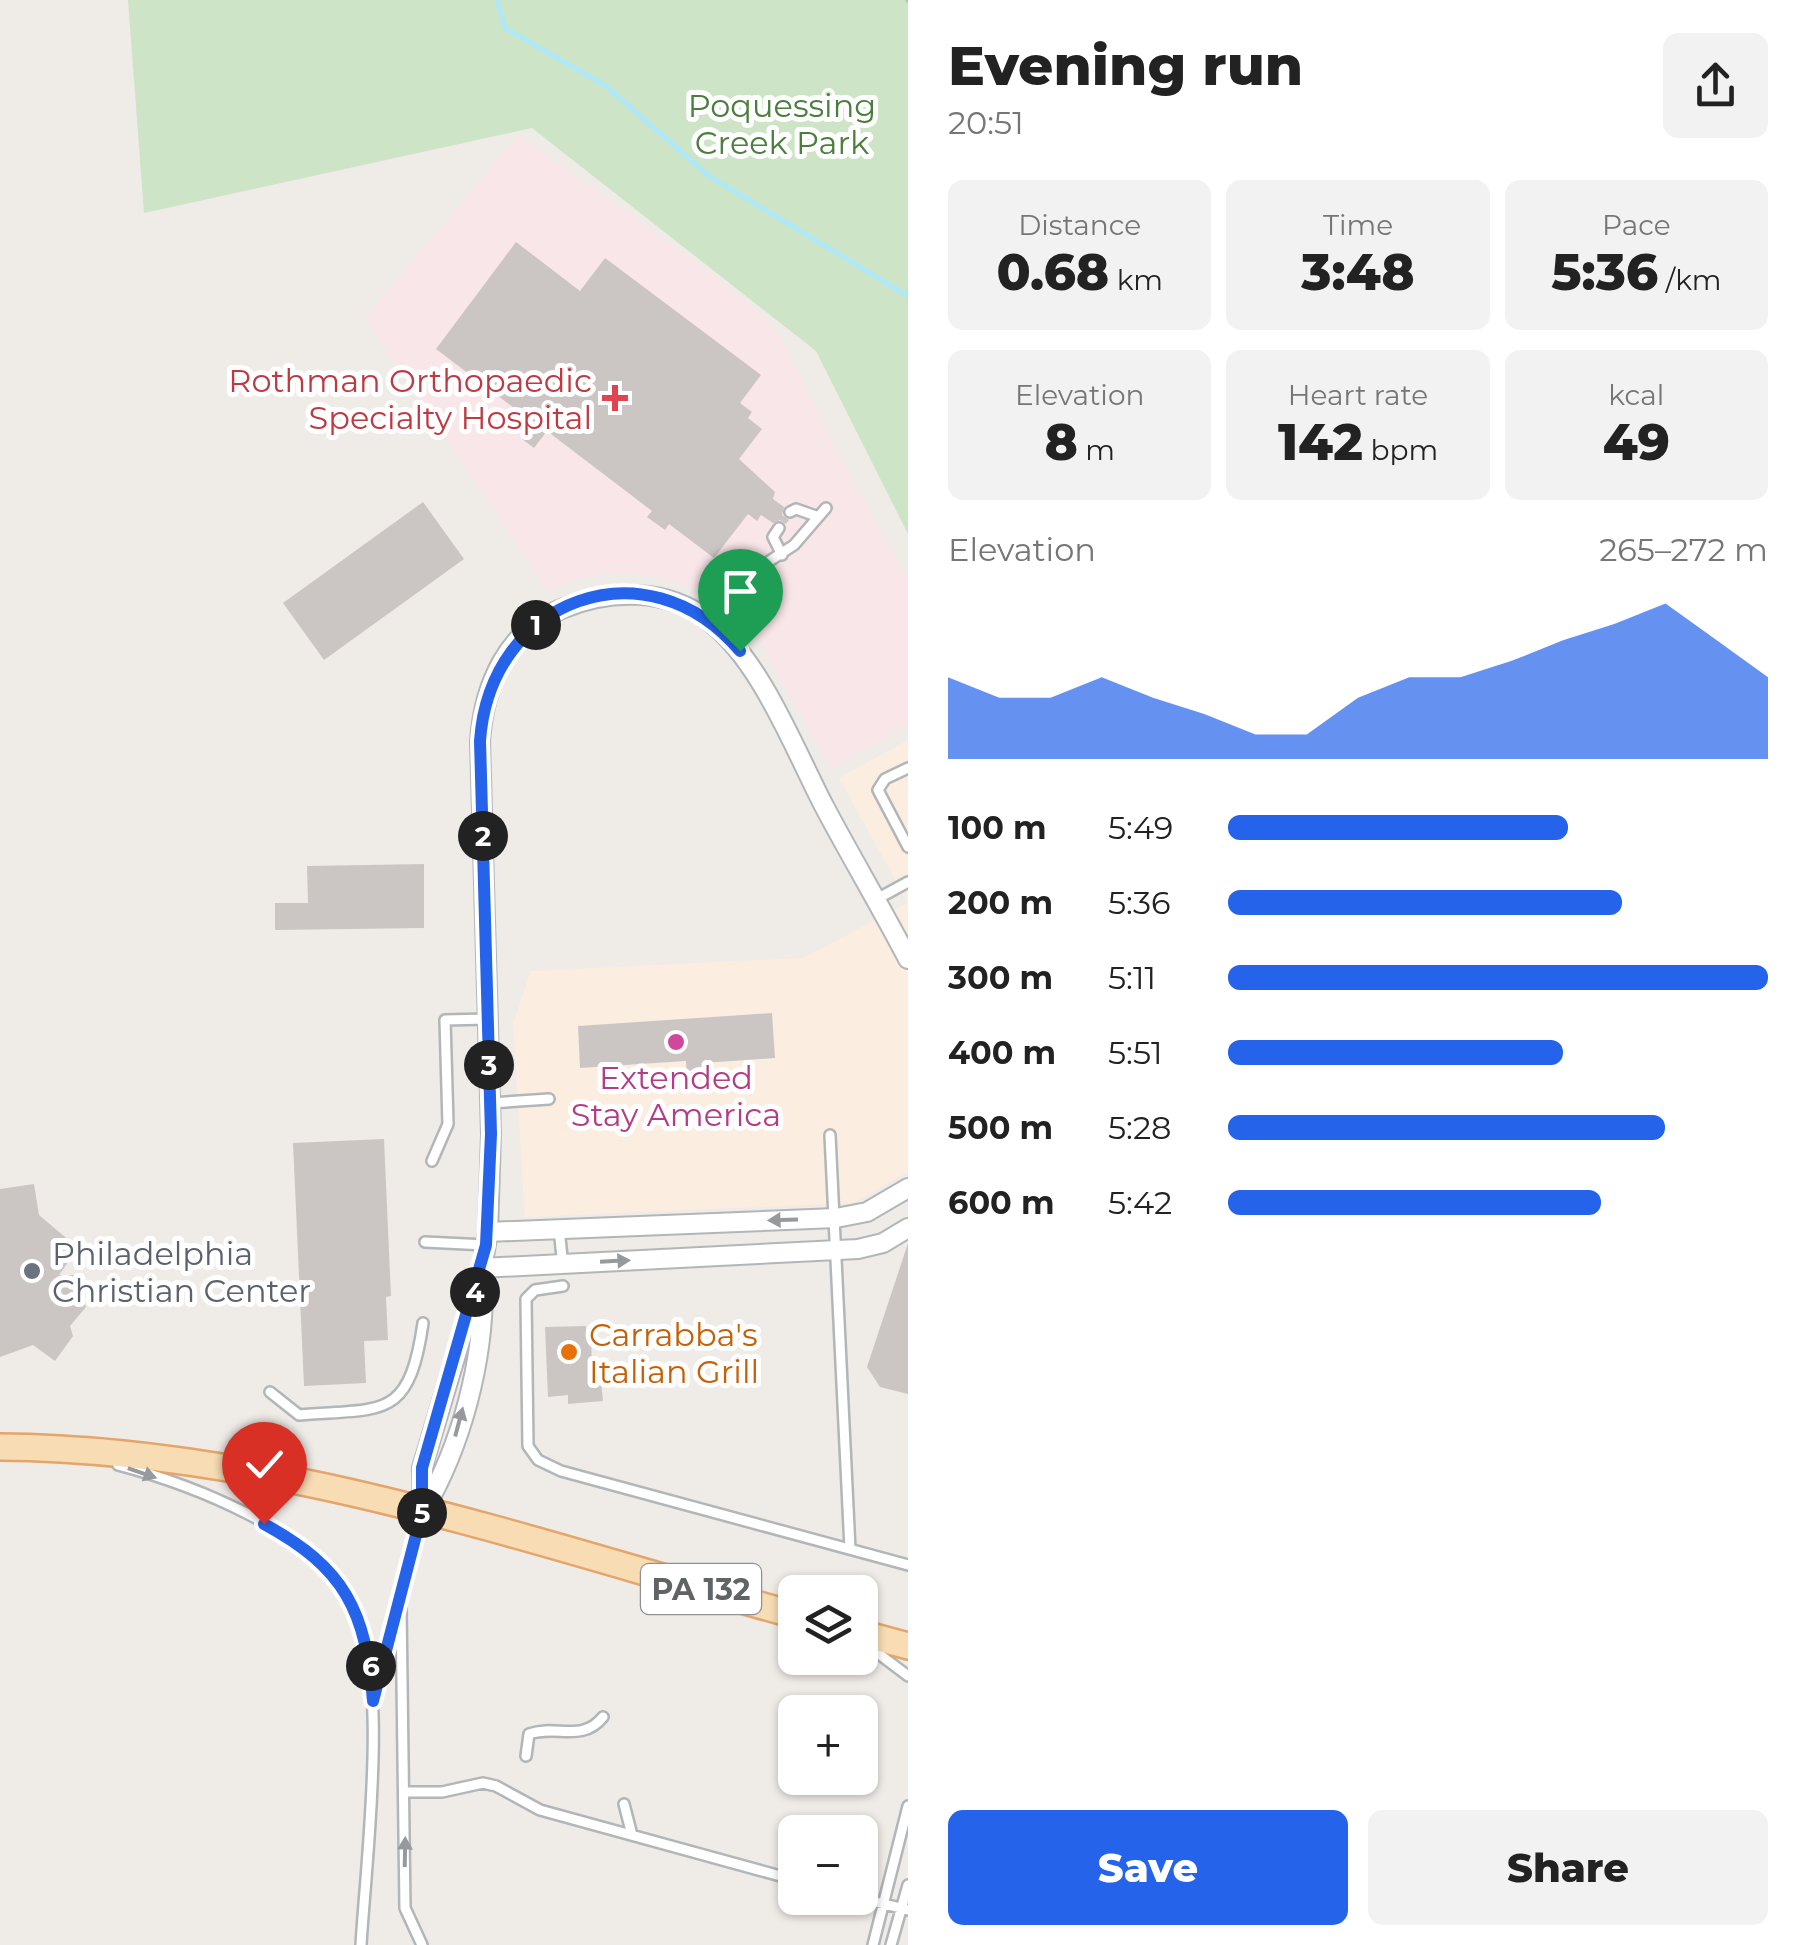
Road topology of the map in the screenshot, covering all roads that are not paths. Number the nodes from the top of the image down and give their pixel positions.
1 (826, 508) dead end
2 (790, 512) dead end
3 (816, 516) junction
4 (778, 528) dead end
5 (782, 554) junction
6 (709, 620) junction
7 (908, 768) edge
8 (908, 846) edge
9 (908, 882) edge
10 (875, 900) junction
11 (908, 959) edge
12 (488, 1019) junction
13 (549, 1099) dead end
14 (490, 1103) junction
15 (830, 1135) dead end
16 (432, 1160) dead end
17 (908, 1188) edge
18 (836, 1218) junction
19 (908, 1228) edge
20 (559, 1229) junction
21 (487, 1238) junction
22 (425, 1242) dead end
23 (839, 1250) junction
24 (482, 1268) junction
25 (563, 1268) junction
26 (563, 1286) dead end
27 (423, 1324) dead end
28 (270, 1392) dead end
29 (0, 1447) edge
30 (48, 1447) junction
31 (422, 1512) junction
32 (850, 1549) junction
33 (908, 1564) edge
34 (400, 1607) junction
35 (778, 1610) edge
36 (878, 1638) edge
37 (908, 1646) edge
38 (878, 1654) edge
39 (908, 1676) edge
40 (373, 1701) junction
41 (604, 1717) dead end
42 (526, 1756) dead end
43 (406, 1792) junction
44 (624, 1804) dead end
45 (908, 1806) edge
46 (632, 1836) junction
47 (778, 1875) edge
48 (908, 1885) edge
49 (878, 1903) edge
50 (882, 1904) junction
51 (904, 1909) edge
52 (361, 1945) edge
53 (422, 1945) edge
54 (872, 1945) edge
55 (890, 1945) edge

1 - 3 lane
2 - 3 lane
3 - 5 lane
4 - 5 lane
5 - 6 lane
6 - 10 street
6 - 12 street
7 - 8 lane
9 - 10 lane
10 - 11 street
12 - 14 street
12 - 16 lane
13 - 14 lane
14 - 21 street
15 - 18 lane
17 - 18 street
18 -> 20 street
18 - 23 lane
19 - 23 street
20 - 21 street
20 - 25 lane
21 - 22 lane
21 - 24 street
25 -> 23 street
23 - 32 lane
24 - 25 street
24 - 31 street
26 - 32 lane
27 - 28 lane
29 - 30 main road, PA 132
30 - 31 main road, PA 132
30 -> 40 lane
31 - 34 lane
31 - 35 main road, PA 132
32 - 33 lane
34 - 40 lane
34 - 43 lane
36 - 37 main road
38 - 39 lane
40 - 52 lane
41 - 42 lane
43 - 46 lane
53 -> 43 lane
44 - 46 lane
45 - 50 lane
46 - 47 lane
48 - 51 lane
49 - 50 lane
50 - 51 lane
50 - 54 lane
51 - 55 lane

